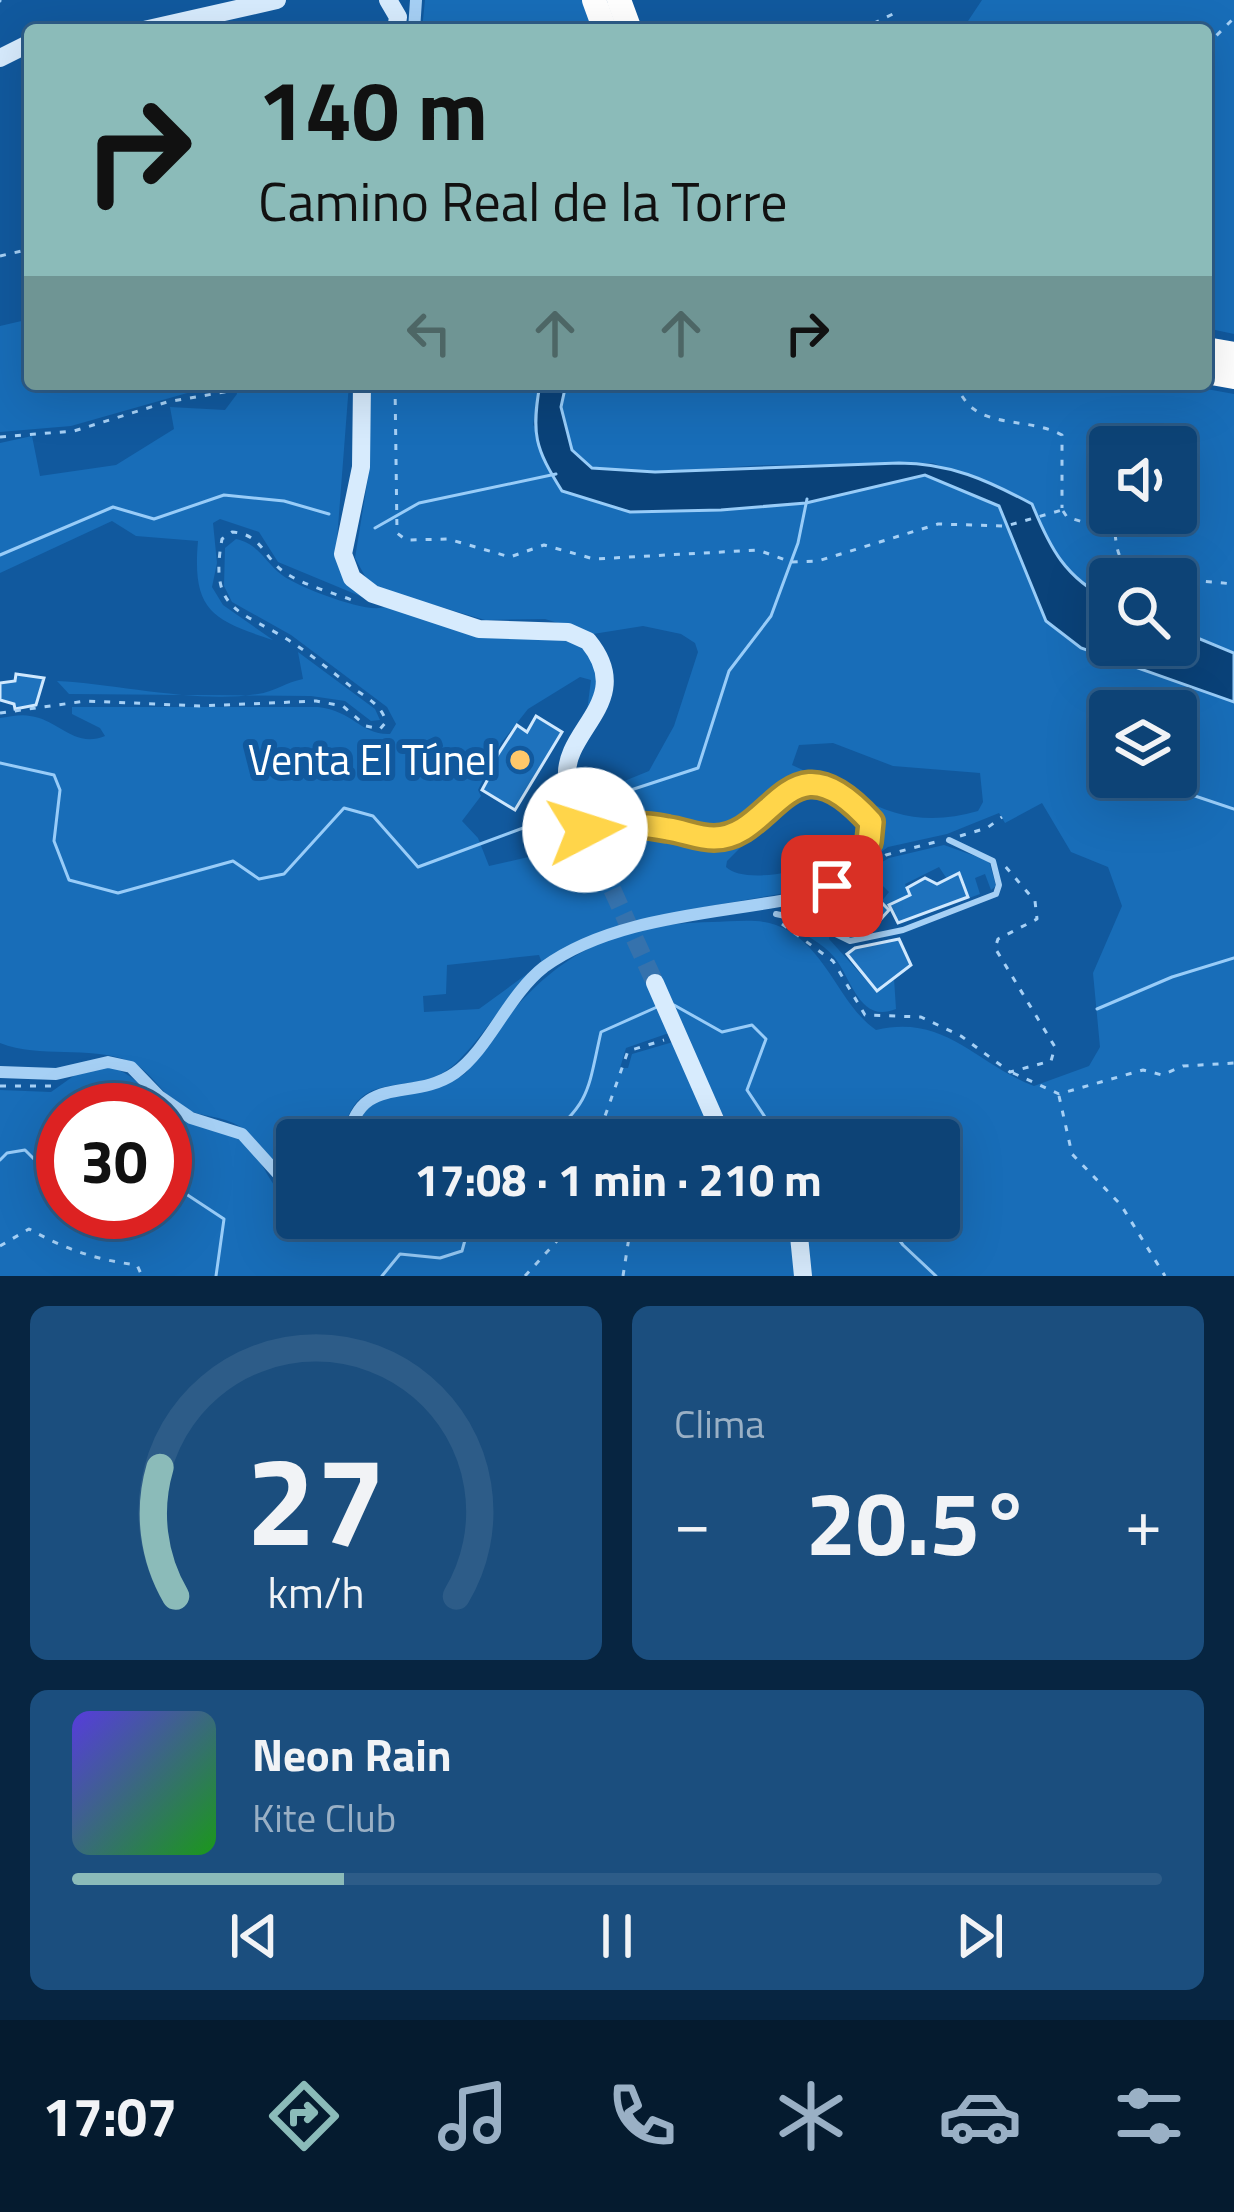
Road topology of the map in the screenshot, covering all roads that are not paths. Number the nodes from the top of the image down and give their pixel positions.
1 (277, 0) edge
2 (595, 0) edge
3 (617, 22) edge
4 (171, 24) edge
5 (362, 390) edge
6 (585, 830) junction
7 (949, 840) road end
8 (602, 866) tunnel mouth
9 (776, 914) road end
10 (655, 983) tunnel mouth
11 (0, 1072) edge
12 (352, 1119) edge
13 (715, 1119) edge
14 (276, 1172) edge
15 (799, 1239) edge
16 (803, 1276) edge

1 - 4 street
2 - 3 highway
5 - 6 street
6 - 8 street
6 - 12 street
7 - 9 lane
10 - 13 street
11 - 14 street
15 - 16 street

